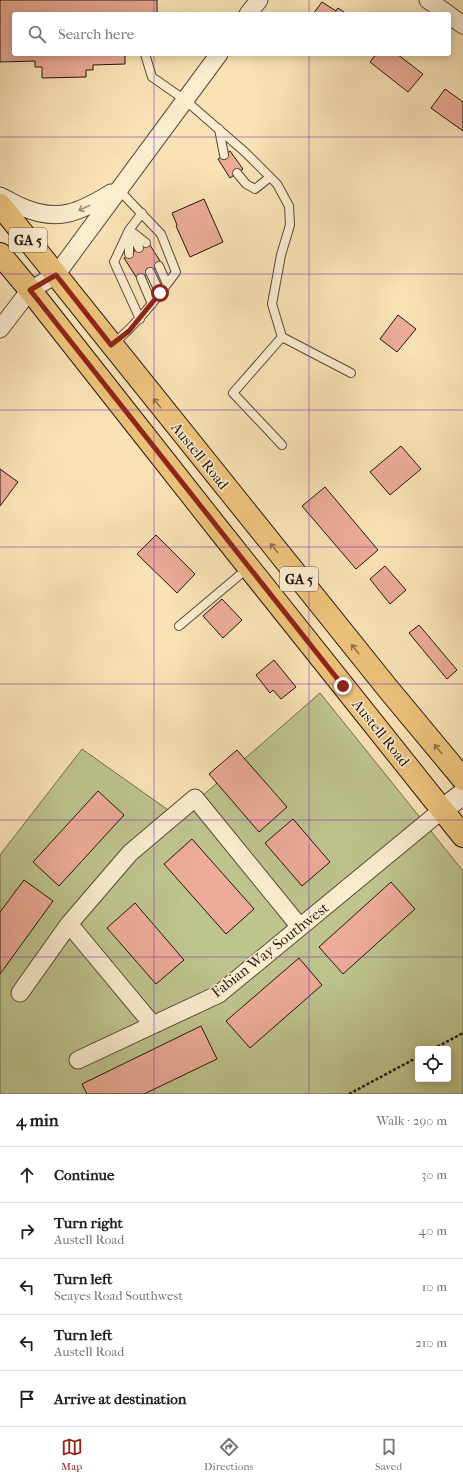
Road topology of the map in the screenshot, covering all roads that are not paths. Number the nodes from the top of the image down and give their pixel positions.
1 (259, 0) edge
2 (428, 0) edge
3 (250, 12) edge
4 (445, 12) edge
5 (451, 16) edge
6 (463, 25) edge
7 (146, 56) edge
8 (218, 56) edge
9 (185, 100) junction
10 (219, 129) junction
11 (224, 155) dead end
12 (236, 173) dead end
13 (270, 177) junction
14 (118, 189) junction
15 (0, 196) edge
16 (0, 205) edge
17 (142, 213) junction
18 (129, 230) junction
19 (143, 246) dead end
20 (0, 254) edge
21 (129, 254) dead end
22 (159, 266) dead end
23 (150, 272) dead end
24 (56, 275) junction
25 (141, 278) dead end
26 (167, 284) junction
27 (30, 290) junction
28 (160, 293) junction
29 (152, 304) junction
30 (140, 318) junction
31 (0, 329) edge
32 (282, 337) junction
33 (111, 345) junction
34 (351, 373) dead end
35 (282, 445) dead end
36 (249, 568) junction
37 (179, 626) dead end
38 (463, 779) edge
39 (463, 794) edge
40 (442, 810) junction
41 (463, 836) edge
42 (69, 924) junction
43 (300, 927) junction
44 (20, 992) dead end
45 (153, 1025) junction
46 (78, 1060) dead end

1 - 3 street
2 - 4 street
5 - 6 street
7 - 9 lane
8 - 9 street
9 - 10 lane
9 - 14 street
10 - 11 lane
10 - 13 lane
12 - 13 lane
13 - 32 lane
14 -> 15 street
14 - 17 lane
14 - 24 street
16 - 24 main road, Austell Road / GA 5
17 - 18 lane
17 - 26 lane
18 - 19 lane
18 - 21 lane
18 - 30 lane
20 - 27 main road, Austell Road / GA 5
22 - 26 lane
23 - 28 lane
24 - 27 street
24 - 33 main road, Austell Road / GA 5
25 - 29 lane
26 - 28 lane
27 - 31 street
27 - 36 main road, Austell Road / GA 5
28 - 29 lane
29 - 30 lane
30 - 33 lane
32 - 34 lane
32 - 35 lane
38 -> 33 main road, Austell Road / GA 5
36 - 37 lane
36 - 40 main road, Austell Road / GA 5
39 - 40 street
40 - 41 main road, Austell Road / GA 5
40 - 43 street, Fabian Way Southwest
42 - 43 street
42 - 44 street
42 - 45 street
43 - 45 street, Fabian Way Southwest
45 - 46 street, Fabian Way Southwest

